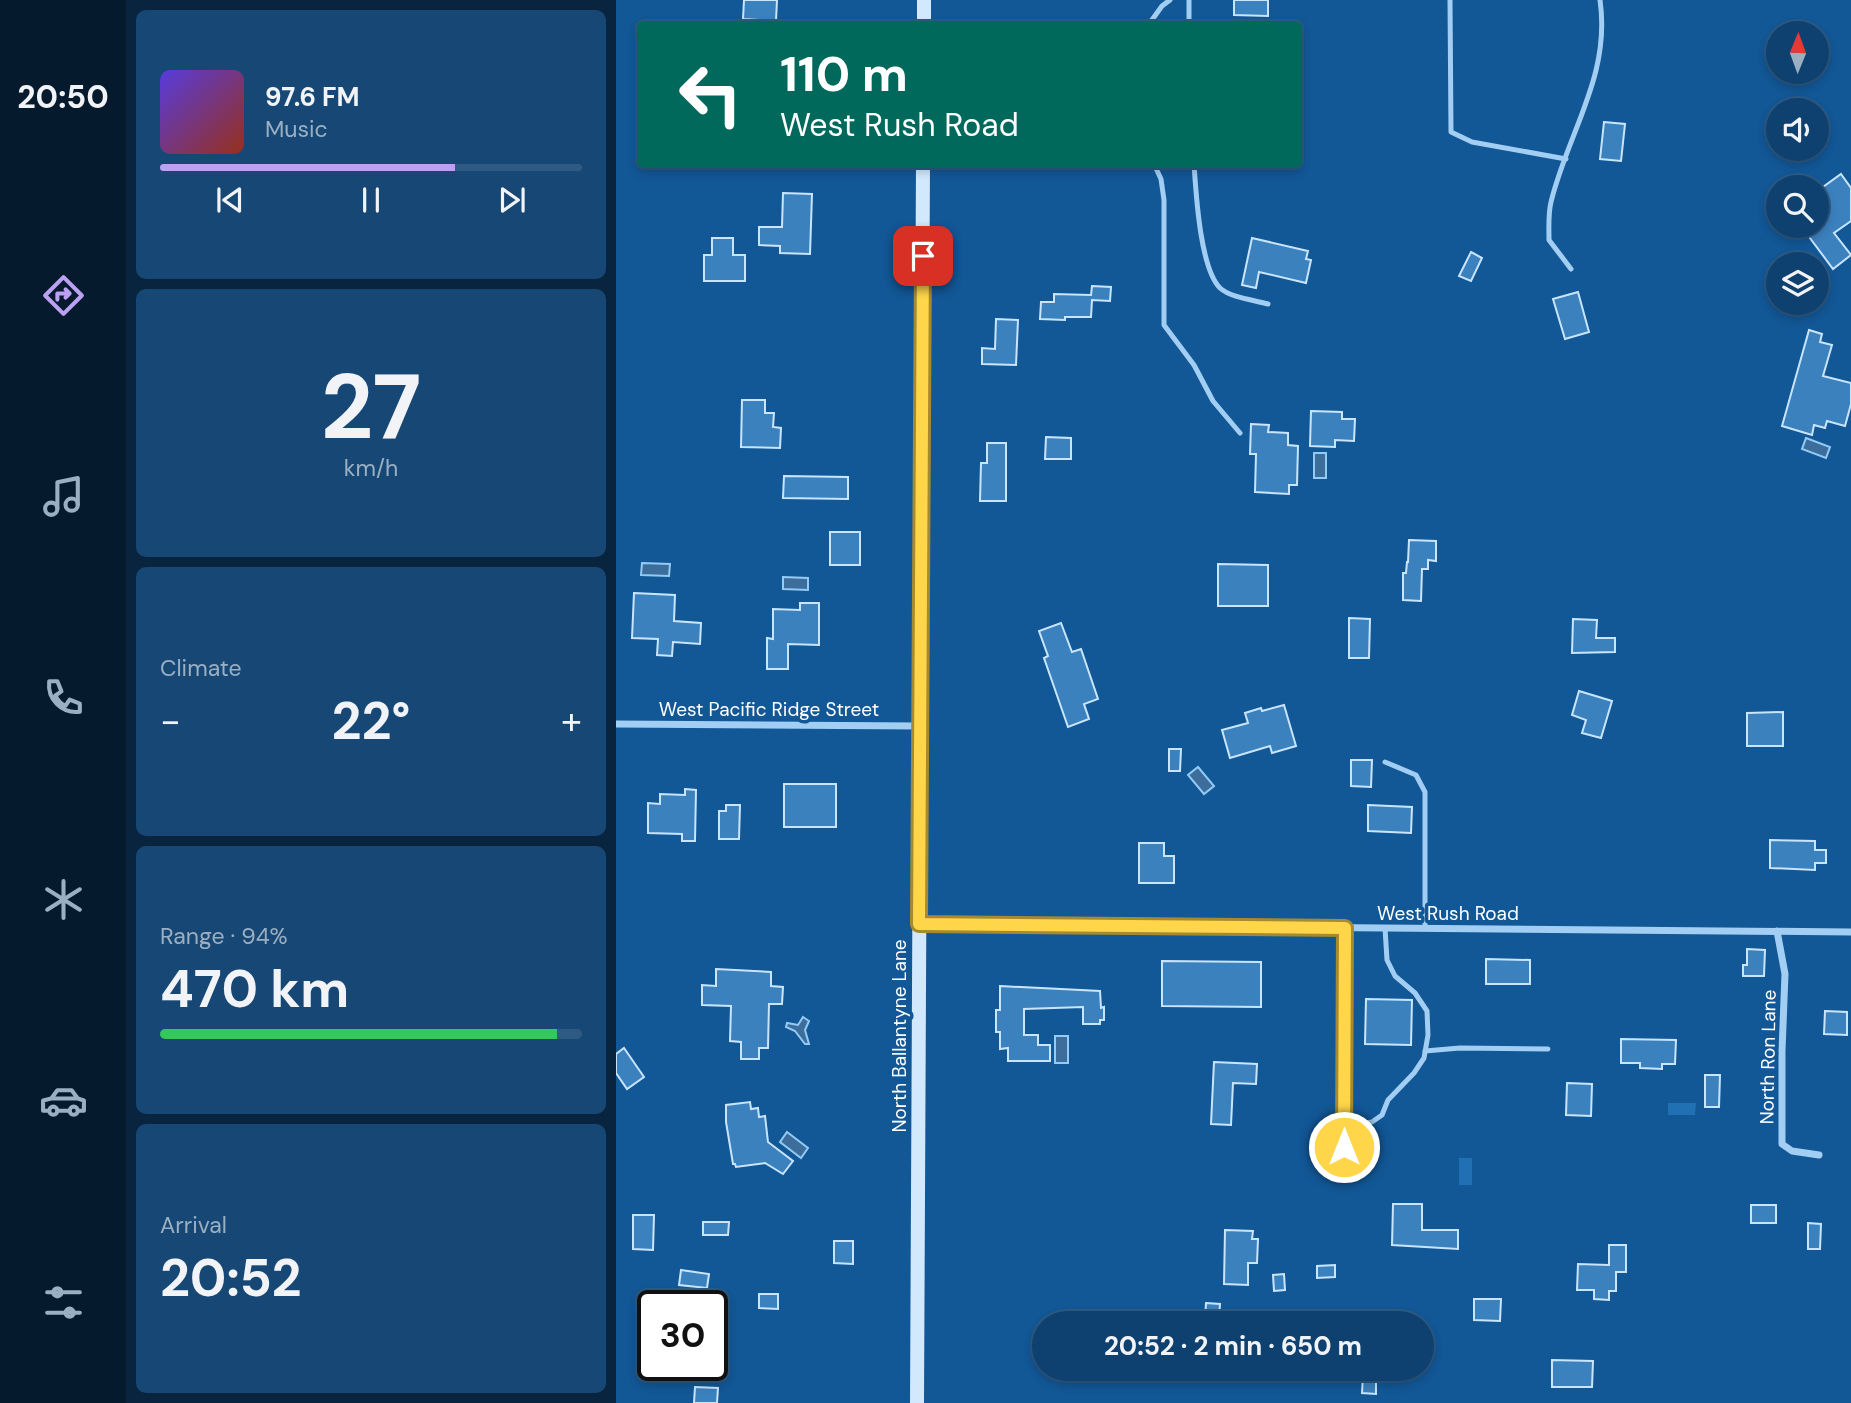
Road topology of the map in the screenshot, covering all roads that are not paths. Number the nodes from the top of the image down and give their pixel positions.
1 (924, 0) edge
2 (1171, 0) edge
3 (1189, 0) edge
4 (1450, 0) edge
5 (1600, 0) edge
6 (924, 21) edge
7 (1151, 21) edge
8 (1189, 21) edge
9 (1566, 159) junction
10 (923, 168) edge
11 (1156, 168) edge
12 (1194, 168) edge
13 (1571, 269) dead end
14 (1268, 304) dead end
15 (1240, 433) dead end
16 (616, 724) edge
17 (921, 726) junction
18 (1385, 762) dead end
19 (919, 924) junction
20 (1345, 928) junction
21 (1385, 928) junction
22 (1425, 928) junction
23 (1777, 931) junction
24 (1851, 932) edge
25 (1548, 1049) dead end
26 (1425, 1051) junction
27 (1344, 1126) junction
28 (1344, 1147) dead end
29 (1819, 1156) dead end
30 (917, 1403) edge

1 - 6 street
2 - 7 lane
3 - 8 lane
4 - 9 lane
5 - 9 lane
9 - 13 lane
10 - 17 street, North Ballantyne Lane
11 - 15 lane
12 - 14 lane
16 - 17 street, West Pacific Ridge Street
17 - 19 street, North Ballantyne Lane
18 - 22 lane
19 - 20 street, West Rush Road
19 - 30 street, North Ballantyne Lane
20 - 21 street, West Rush Road
20 - 27 street
21 - 22 street, West Rush Road
21 - 26 lane
22 - 23 street, West Rush Road
23 - 24 street, West Rush Road
23 - 29 street, North Ron Lane
25 - 26 lane
26 - 27 lane
27 - 28 street

